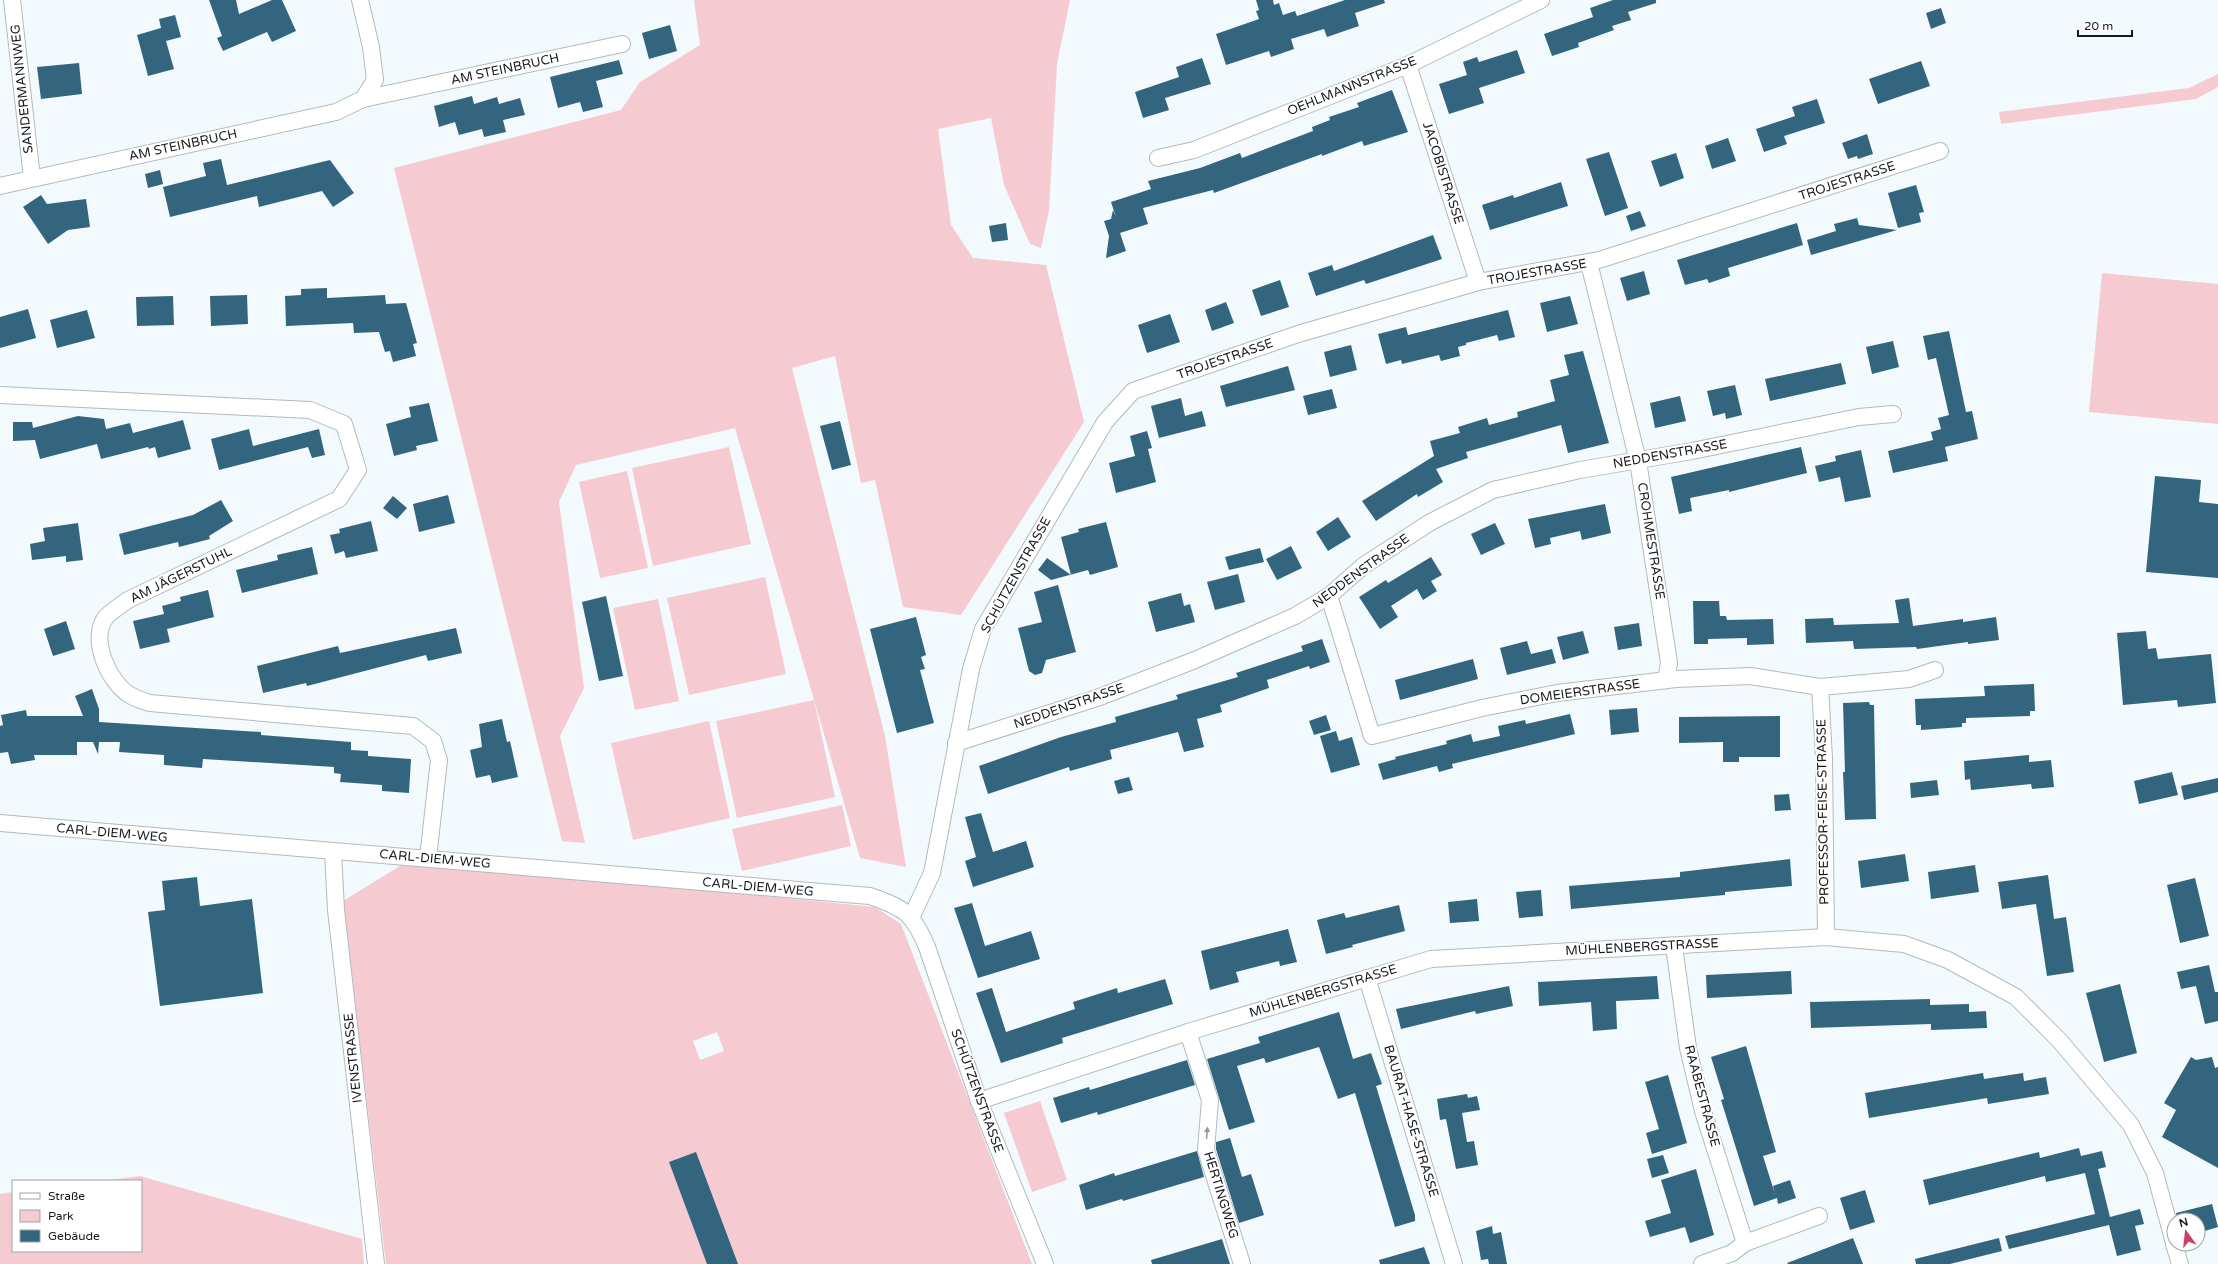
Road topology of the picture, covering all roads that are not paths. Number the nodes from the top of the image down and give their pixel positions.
1 (12, 0) edge
2 (360, 0) edge
3 (1541, 0) edge
4 (622, 44) dead end
5 (1408, 65) junction
6 (363, 99) junction
7 (1940, 151) dead end
8 (1158, 158) dead end
9 (32, 178) junction
10 (0, 186) edge
11 (1588, 263) junction
12 (1478, 282) junction
13 (1133, 391) joint
14 (0, 395) edge
15 (1893, 414) dead end
16 (1638, 461) junction
17 (1329, 596) junction
18 (1935, 670) dead end
19 (1666, 680) junction
20 (1820, 687) junction
21 (956, 743) junction
22 (0, 823) edge
23 (332, 852) junction
24 (428, 858) junction
25 (870, 896) joint
26 (911, 918) junction
27 (1826, 937) junction
28 (1674, 946) junction
29 (1367, 978) junction
30 (1188, 1032) junction
31 (979, 1101) junction
32 (2166, 1214) edge
33 (1818, 1216) dead end
34 (1745, 1243) junction
35 (2176, 1252) edge
36 (376, 1264) edge
37 (1045, 1264) edge
38 (1242, 1264) edge
39 (1454, 1264) edge
40 (1702, 1264) edge
41 (2180, 1264) edge

1 - 9 street, SANDERMANNWEG
2 - 6 street
3 - 5 street, OEHLMANNSTRASSE
4 - 6 street, AM STEINBRUCH
5 - 8 street, OEHLMANNSTRASSE
5 - 12 street, JACOBISTRASSE
6 - 9 street, AM STEINBRUCH
7 - 11 street, TROJESTRASSE
9 - 10 street, AM STEINBRUCH
11 - 12 street, TROJESTRASSE
11 - 16 street, CROHMESTRASSE
12 - 13 street, TROJESTRASSE
13 - 21 street, SCHÜTZENSTRASSE
14 - 24 street, AM JÄGERSTUHL
15 - 16 street, NEDDENSTRASSE
16 - 17 street, NEDDENSTRASSE
16 - 19 street, CROHMESTRASSE
17 - 19 street, DOMEIERSTRASSE
17 - 21 street, NEDDENSTRASSE
18 - 20 street, DOMEIERSTRASSE
19 - 20 street, DOMEIERSTRASSE
20 - 27 street, PROFESSOR-FEISE-STRASSE
21 - 26 street, SCHÜTZENSTRASSE
22 - 23 street, CARL-DIEM-WEG
23 - 24 street, CARL-DIEM-WEG
23 - 36 street, IVENSTRASSE
24 - 25 street, CARL-DIEM-WEG
25 - 26 street, SCHÜTZENSTRASSE
26 - 31 street, SCHÜTZENSTRASSE
27 - 28 street, MÜHLENBERGSTRASSE
27 - 32 street, MÜHLENBERGSTRASSE
28 - 29 street, MÜHLENBERGSTRASSE
28 - 34 street, RAABESTRASSE
29 - 30 street, MÜHLENBERGSTRASSE
29 - 39 street, BAURAT-HASE-STRASSE
30 - 31 street, MÜHLENBERGSTRASSE
38 -> 30 street, HERTINGWEG
31 - 37 street, SCHÜTZENSTRASSE
33 - 34 street
34 - 40 street
35 - 41 street, MÜHLENBERGSTRASSE

